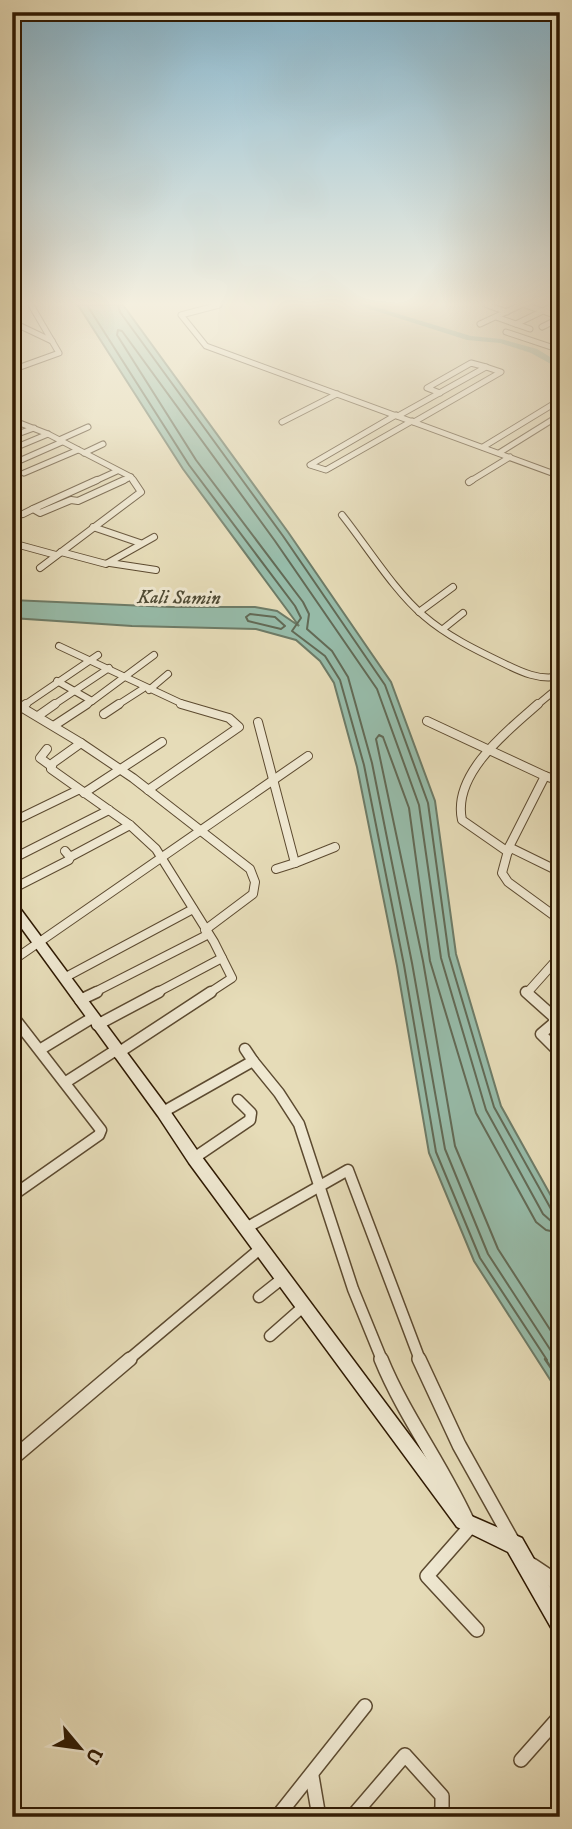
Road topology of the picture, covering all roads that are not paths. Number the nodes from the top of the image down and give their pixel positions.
1 (327, 390) edge
2 (433, 390) edge
3 (445, 390) edge
4 (472, 390) edge
5 (440, 393) junction
6 (337, 394) junction
7 (429, 400) junction
8 (560, 400) edge
9 (447, 406) junction
10 (560, 415) edge
11 (397, 416) junction
12 (527, 420) junction
13 (12, 421) edge
14 (282, 422) dead end
15 (413, 422) junction
16 (542, 426) junction
17 (88, 427) dead end
18 (34, 428) junction
19 (48, 435) junction
20 (12, 436) edge
21 (60, 441) junction
22 (350, 442) junction
23 (103, 444) dead end
24 (483, 447) junction
25 (365, 448) junction
26 (12, 449) edge
27 (81, 452) junction
28 (499, 453) junction
29 (510, 457) junction
30 (12, 464) edge
31 (117, 471) junction
32 (24, 473) dead end
33 (560, 476) edge
34 (131, 477) junction
35 (469, 482) dead end
36 (33, 509) junction
37 (23, 514) dead end
38 (342, 515) dead end
39 (93, 527) junction
40 (154, 537) dead end
41 (12, 543) edge
42 (140, 543) junction
43 (59, 553) junction
44 (110, 563) junction
45 (40, 568) dead end
46 (156, 570) dead end
47 (453, 587) dead end
48 (419, 612) junction
49 (463, 613) dead end
50 (443, 629) junction
51 (60, 646) dead end
52 (153, 655) dead end
53 (95, 657) junction
54 (109, 668) junction
55 (168, 674) dead end
56 (560, 676) edge
57 (127, 677) junction
58 (57, 681) junction
59 (560, 686) edge
60 (147, 689) junction
61 (75, 690) junction
62 (12, 700) edge
63 (92, 701) junction
64 (22, 706) junction
65 (12, 714) edge
66 (104, 715) dead end
67 (38, 716) junction
68 (427, 721) dead end
69 (258, 722) dead end
70 (55, 725) junction
71 (162, 742) dead end
72 (81, 743) junction
73 (47, 749) dead end
74 (492, 749) junction
75 (308, 756) dead end
76 (51, 766) junction
77 (120, 769) junction
78 (545, 776) junction
79 (274, 779) junction
80 (560, 781) edge
81 (148, 790) junction
82 (81, 792) junction
83 (109, 810) junction
84 (12, 822) edge
85 (130, 825) junction
86 (200, 829) junction
87 (335, 846) dead end
88 (509, 849) junction
89 (161, 856) junction
90 (12, 859) edge
91 (295, 863) junction
92 (276, 869) dead end
93 (559, 871) edge
94 (12, 889) edge
95 (12, 906) edge
96 (193, 909) junction
97 (560, 920) edge
98 (206, 932) junction
99 (38, 943) junction
100 (560, 957) edge
101 (222, 958) junction
102 (12, 961) edge
103 (64, 978) junction
104 (80, 1000) junction
105 (12, 1015) edge
106 (95, 1021) junction
107 (41, 1049) junction
108 (245, 1049) dead end
109 (117, 1051) junction
110 (560, 1054) edge
111 (253, 1061) junction
112 (66, 1082) junction
113 (238, 1100) dead end
114 (163, 1112) junction
115 (194, 1158) junction
116 (319, 1186) junction
117 (12, 1196) edge
118 (246, 1228) junction
119 (261, 1248) junction
120 (284, 1278) junction
121 (259, 1297) dead end
122 (304, 1306) junction
123 (270, 1336) dead end
124 (12, 1459) edge
125 (481, 1531) junction
126 (519, 1553) junction
127 (560, 1590) edge
128 (560, 1624) edge
129 (477, 1630) dead end
130 (365, 1706) dead end
131 (560, 1716) edge
132 (521, 1760) dead end
133 (312, 1776) junction
134 (277, 1817) edge
135 (319, 1817) edge
136 (352, 1817) edge
137 (436, 1817) edge

1 - 6 street
2 - 5 street
3 - 5 street
4 - 9 street
5 - 7 street
6 - 11 street
6 - 14 street
7 - 9 street
7 - 11 street
8 - 12 street
9 - 15 street
10 - 16 street
11 - 15 street
11 - 22 street
12 - 16 street
12 - 24 street
13 - 18 street
15 - 24 street
15 - 25 street
16 - 28 street
17 - 21 street
18 - 19 street
18 - 20 street
19 - 21 street
19 - 26 street
21 - 27 street
21 - 30 street
22 - 25 street
22 - 25 street
23 - 27 street
24 - 28 street
27 - 31 street
27 - 32 street
28 - 29 street
29 - 33 street
29 - 35 street
31 - 34 street
31 - 36 street
34 - 36 street
34 - 39 street
36 - 37 street
38 - 48 street
39 - 42 street
39 - 43 street
40 - 42 street
41 - 43 street
42 - 44 street
43 - 44 street
43 - 45 street
44 - 46 street
47 - 48 street
48 - 50 street
49 - 50 street
50 - 56 street
51 - 53 street
52 - 57 street
53 - 54 street
53 - 58 street
54 - 57 street
54 - 61 street
55 - 60 street
57 - 60 street
57 - 63 street
58 - 61 street
58 - 64 street
59 - 74 street
60 - 66 street
60 - 81 street
61 - 63 street
61 - 67 street
62 - 64 street
63 - 70 street
64 - 65 street
64 - 67 street
67 - 70 street
68 - 74 street
69 - 79 street
70 - 72 street
71 - 77 street
72 - 76 street
72 - 77 street
73 - 76 street
74 - 78 street
74 - 88 street
75 - 79 street
76 - 82 street
77 - 81 street
77 - 82 street
78 - 80 street
78 - 88 street
79 - 86 street
79 - 91 street
81 - 86 street
82 - 83 street
82 - 84 street
83 - 85 street
83 - 90 street
85 - 89 street
85 - 94 street
86 - 89 street
86 - 98 street
87 - 91 street
88 - 93 street
88 - 97 street
89 - 96 street
89 - 99 street
91 - 92 street
95 - 99 street
96 - 98 street
96 - 103 street
98 - 101 street
98 - 104 street
99 - 102 street
99 - 103 street
100 - 110 street
101 - 106 street
101 - 109 street
103 - 104 street
104 - 106 street
105 - 107 street
106 - 107 street
106 - 109 street
107 - 112 street
108 - 111 street
109 - 112 street
109 - 114 street
111 - 114 street
111 - 116 street
112 - 117 street
113 - 115 street
114 - 115 street
115 - 118 street
116 - 118 street
116 - 125 street
116 - 126 street
118 - 119 street
119 - 120 street
119 - 124 street
120 - 121 street
120 - 122 street
122 - 123 street
122 - 125 street
125 - 126 street
125 - 129 street
126 - 127 street
126 - 128 street
130 - 133 street
131 - 132 street
133 - 134 street
133 - 135 street
136 - 137 street

